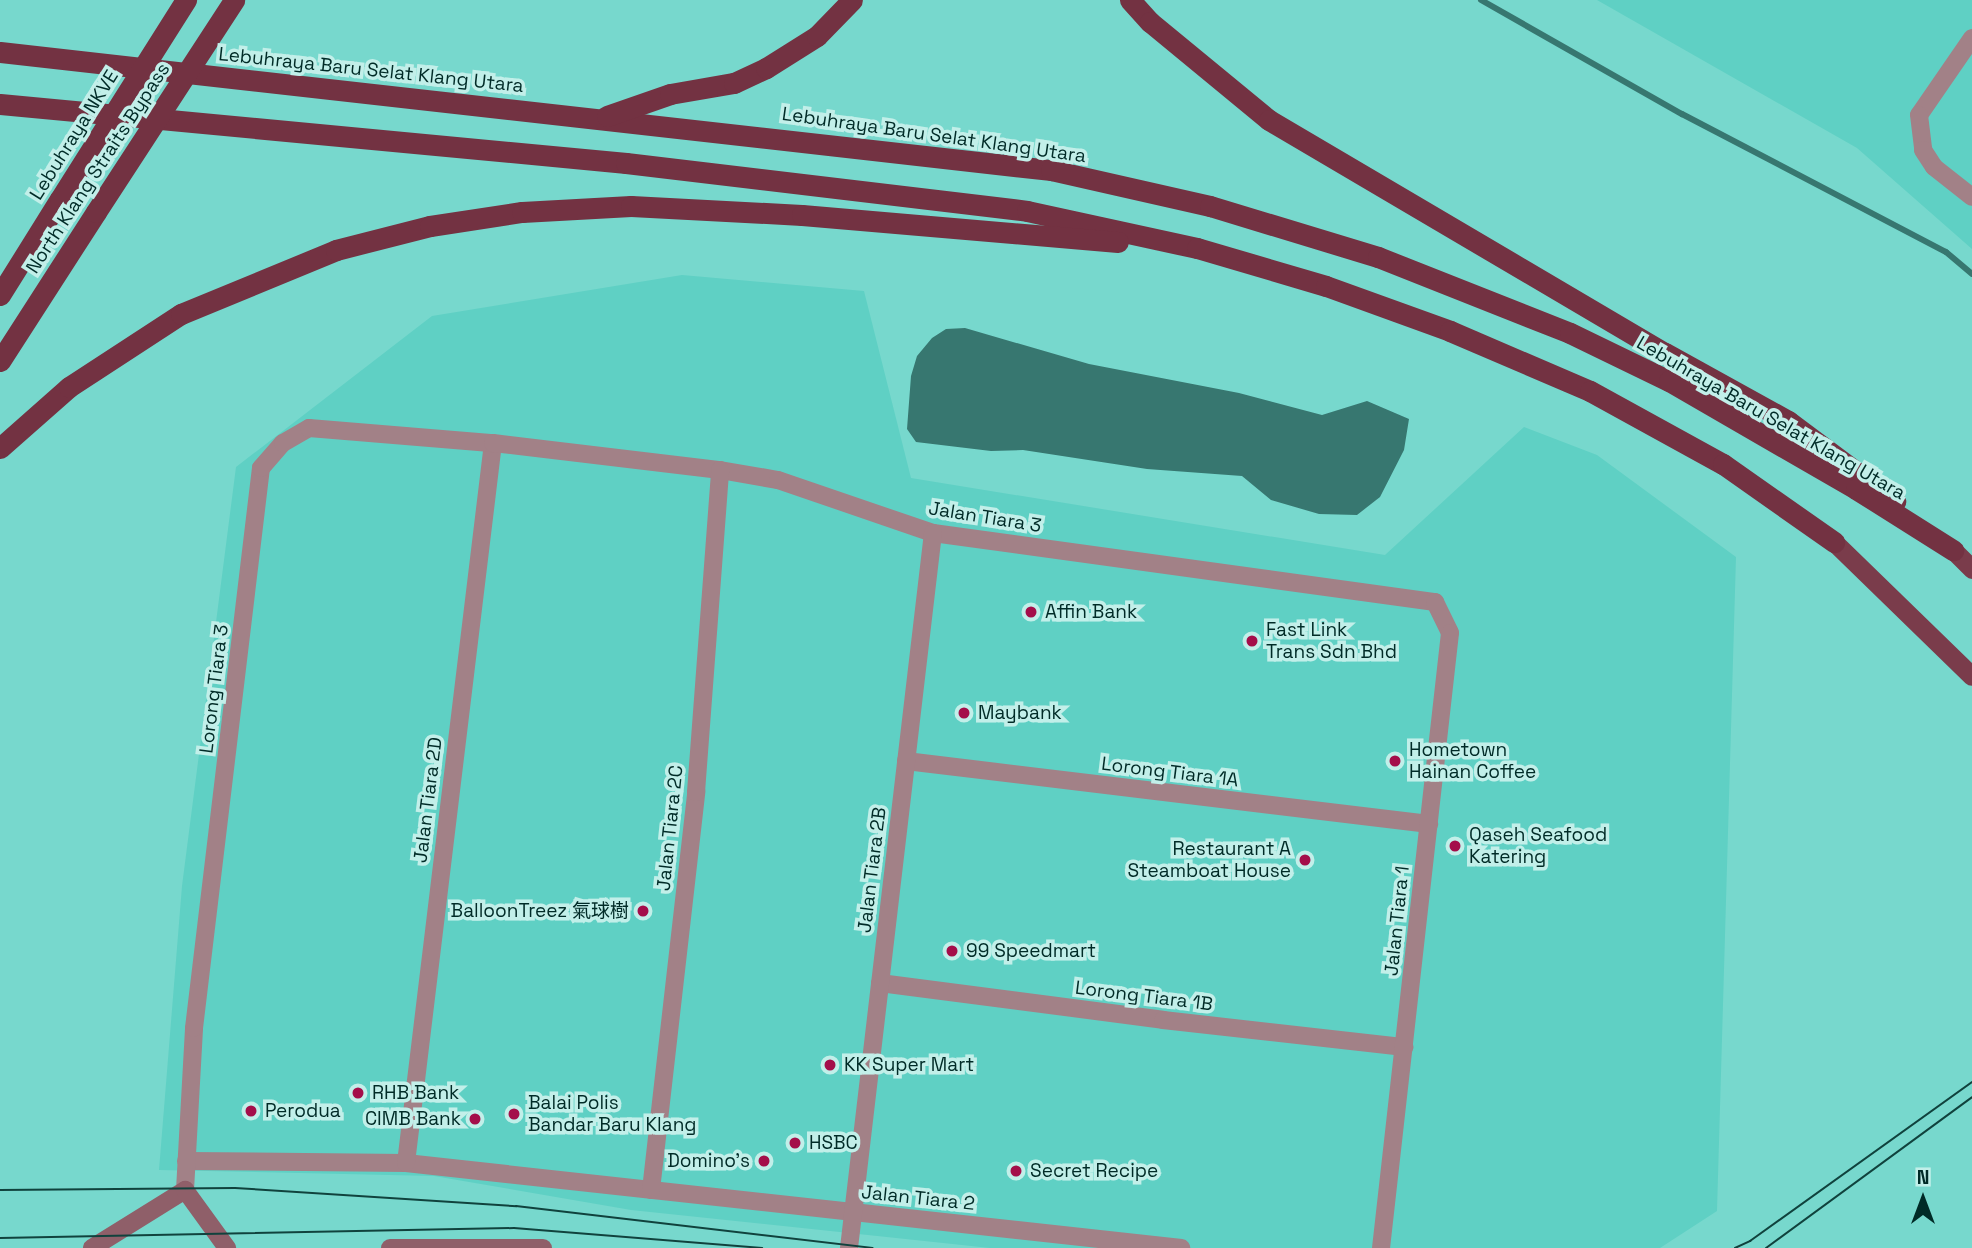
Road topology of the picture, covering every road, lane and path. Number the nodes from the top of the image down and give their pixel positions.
1 (186, 0) edge
2 (234, 0) edge
3 (852, 0) edge
4 (1129, 0) edge
5 (1972, 38) edge
6 (1, 52) edge
7 (0, 104) edge
8 (602, 118) junction
9 (1972, 197) edge
10 (1197, 248) junction
11 (0, 295) edge
12 (0, 361) edge
13 (493, 443) junction
14 (0, 448) edge
15 (720, 470) junction
16 (933, 533) junction
17 (1834, 542) joint
18 (1953, 550) junction
19 (1972, 569) edge
20 (1435, 603) joint
21 (1972, 676) edge
22 (906, 761) junction
23 (1429, 824) junction
24 (880, 983) junction
25 (1404, 1047) junction
26 (186, 1161) junction
27 (406, 1163) junction
28 (185, 1190) junction
29 (651, 1190) junction
30 (853, 1212) junction
31 (92, 1248) edge
32 (227, 1248) edge
33 (390, 1248) edge
34 (543, 1248) edge
35 (849, 1248) edge
36 (1181, 1248) edge
37 (1381, 1248) edge

1 - 11 highway, Lebuhraya NKVE, bridge
2 - 12 highway, North Klang Straits Bypass, bridge
3 - 8 highway
4 - 18 highway
5 - 9 street
6 - 8 highway, Lebuhraya Baru Selat Klang Utara
7 - 10 highway
8 - 18 highway, Lebuhraya Baru Selat Klang Utara
10 - 14 highway
10 - 17 highway
13 - 15 street, Jalan Tiara 3
13 - 26 street, Lorong Tiara 3
13 - 27 street, Jalan Tiara 2D
15 - 16 street, Jalan Tiara 3
15 - 29 street, Jalan Tiara 2C
16 - 20 street, Jalan Tiara 3
16 - 22 street, Jalan Tiara 2B
17 - 21 highway
18 - 19 highway
20 - 23 street, Jalan Tiara 1
22 - 23 street, Lorong Tiara 1A
22 - 24 street, Jalan Tiara 2B
23 - 25 street, Jalan Tiara 1
24 - 25 street, Lorong Tiara 1B
24 - 30 street, Jalan Tiara 2B
25 - 37 street, Jalan Tiara 1
26 - 27 street, Jalan Tiara 2
26 - 28 street, Lorong Tiara 3
27 - 29 street, Jalan Tiara 2
28 - 31 main road
28 - 32 main road
29 - 30 street, Jalan Tiara 2
30 - 35 street, Jalan Tiara 2B
30 - 36 street, Jalan Tiara 2
33 - 34 main road

